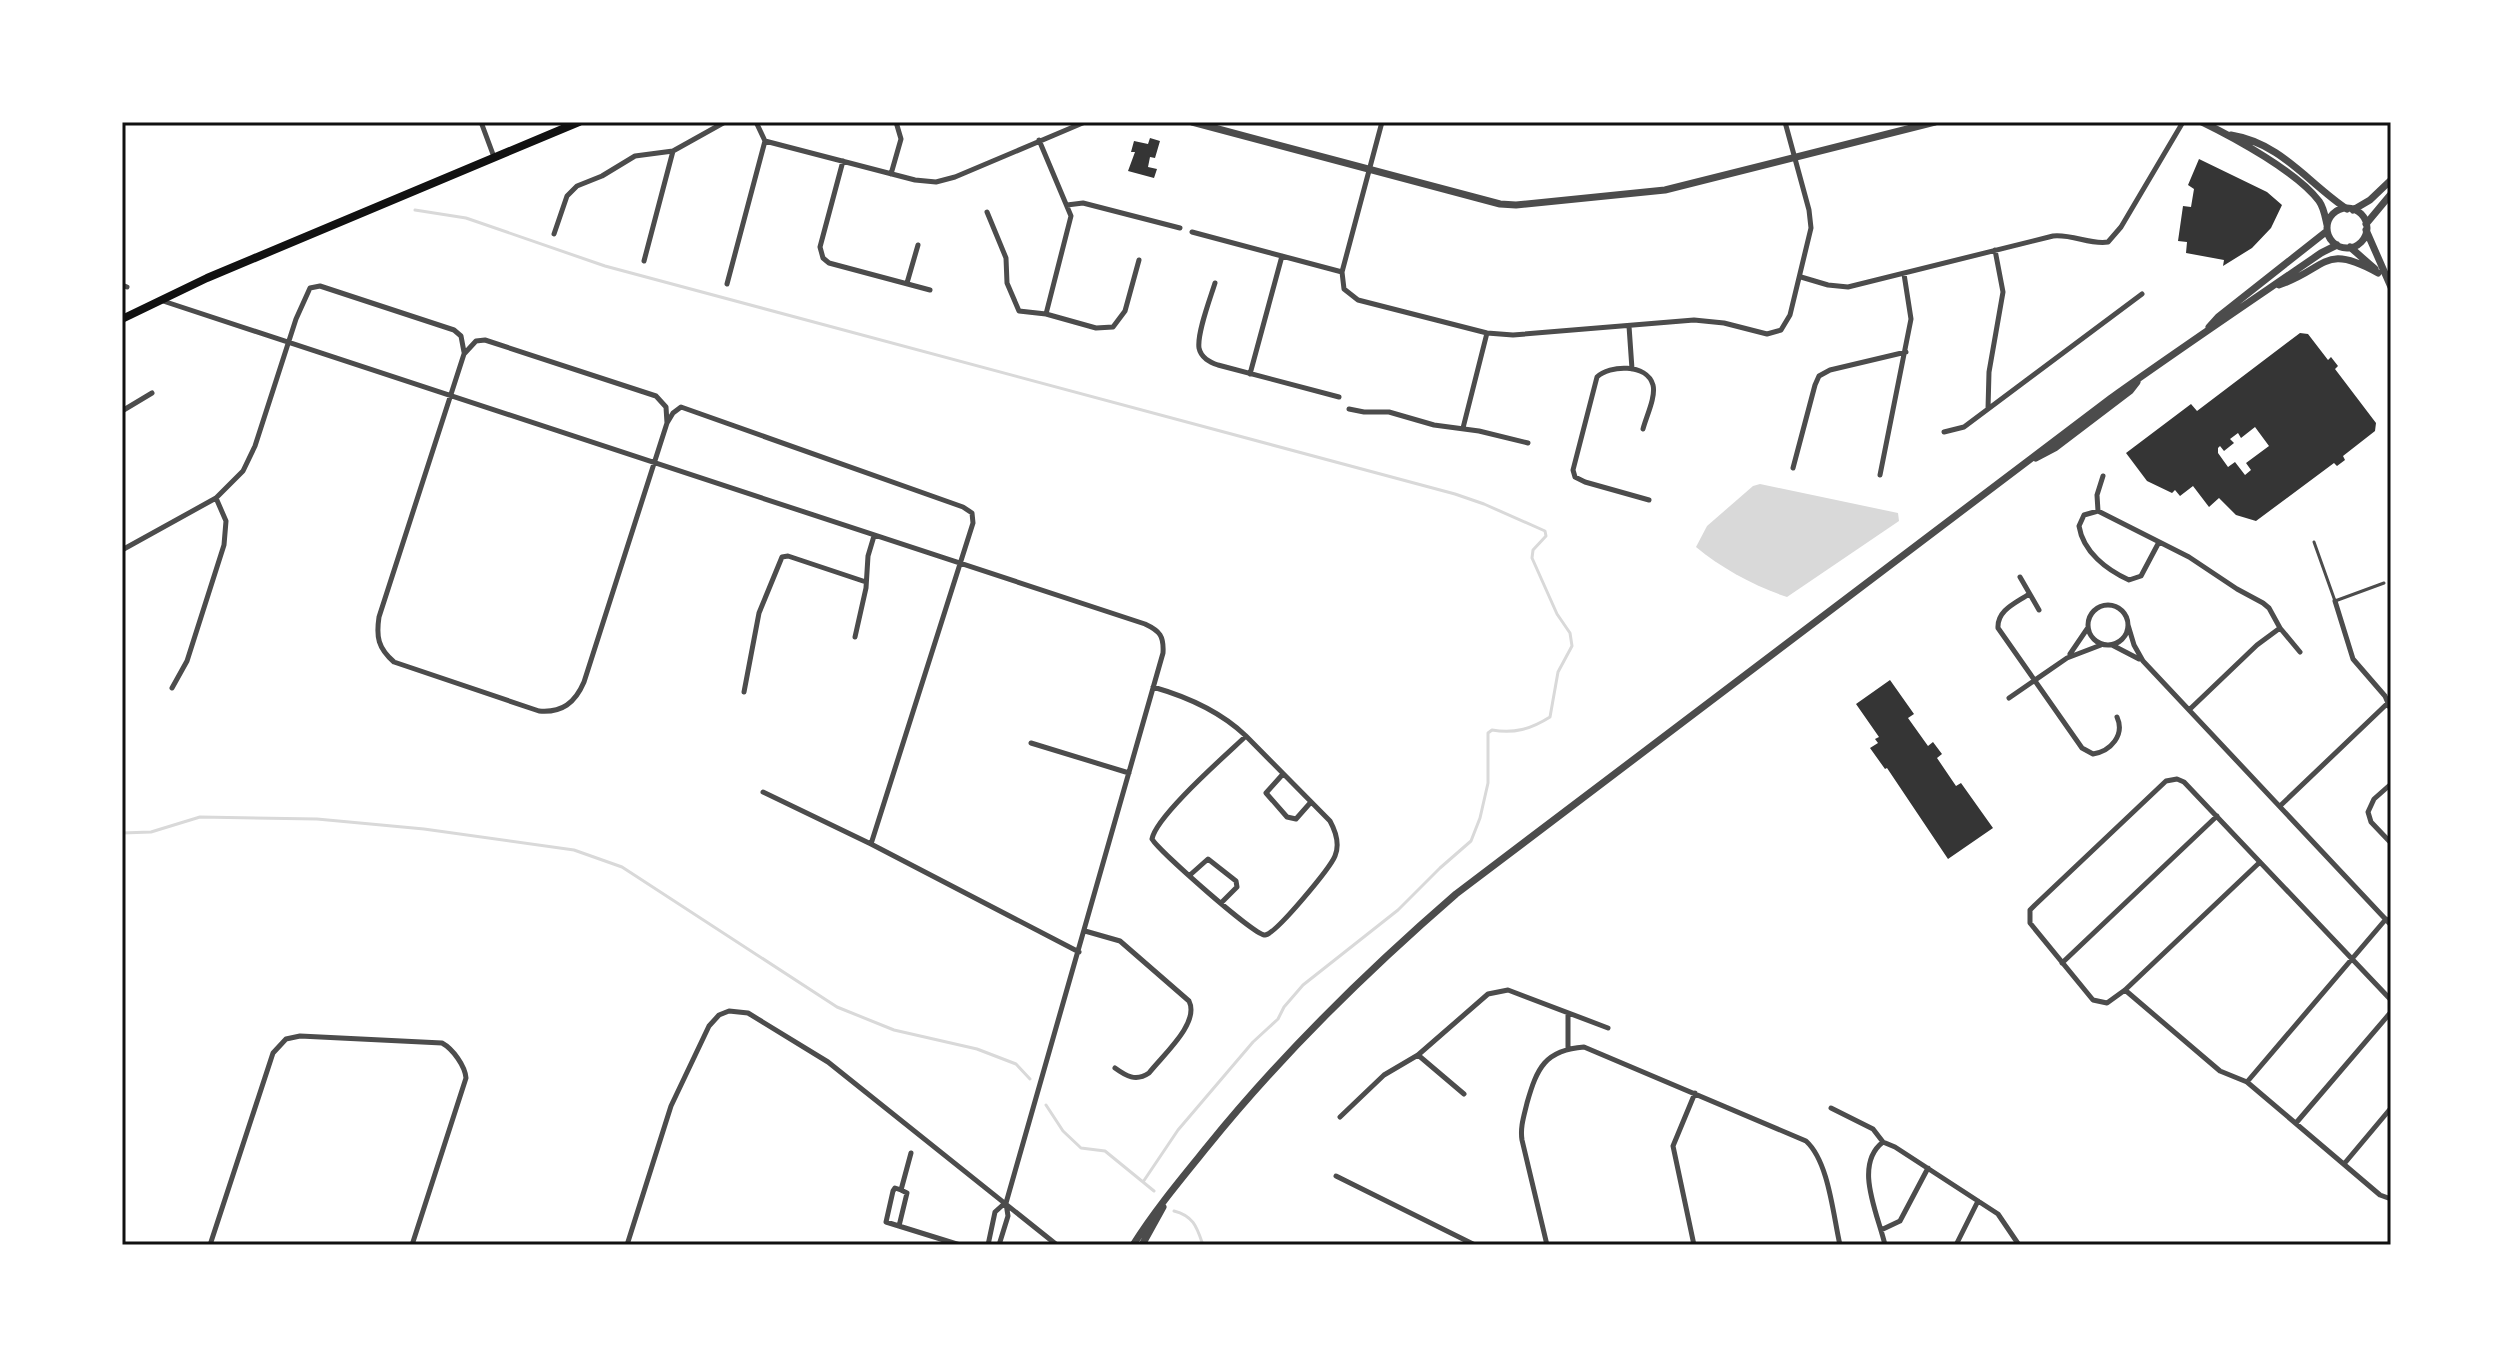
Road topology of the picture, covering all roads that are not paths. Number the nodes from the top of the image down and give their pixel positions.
1 (481, 122) edge
2 (579, 122) edge
3 (725, 122) edge
4 (756, 122) edge
5 (896, 122) edge
6 (1085, 122) edge
7 (1192, 122) edge
8 (1382, 122) edge
9 (1785, 122) edge
10 (1935, 122) edge
11 (2183, 122) edge
12 (2202, 122) edge
13 (2229, 135) junction
14 (1039, 140) junction
15 (765, 141) junction
16 (673, 151) junction
17 (1794, 157) junction
18 (494, 158) junction
19 (843, 161) junction
20 (1369, 170) junction
21 (891, 174) junction
22 (2391, 180) edge
23 (2391, 194) edge
24 (1067, 205) junction
25 (2350, 209) junction
26 (987, 212) dead end
27 (2366, 227) junction
28 (1180, 228) dead end
29 (2327, 228) junction
30 (1192, 232) dead end
31 (554, 234) dead end
32 (918, 245) dead end
33 (2337, 245) junction
34 (2350, 247) junction
35 (1995, 250) junction
36 (1282, 256) junction
37 (1139, 260) dead end
38 (644, 261) dead end
39 (1342, 272) junction
40 (2378, 273) junction
41 (1904, 274) junction
42 (1801, 277) junction
43 (907, 283) junction
44 (1215, 283) dead end
45 (727, 284) dead end
46 (2390, 286) edge
47 (2274, 287) junction
48 (930, 290) dead end
49 (2142, 294) dead end
50 (159, 300) junction
51 (1046, 314) junction
52 (122, 319) edge
53 (1629, 326) junction
54 (2208, 329) junction
55 (1487, 333) junction
56 (287, 344) junction
57 (1906, 352) junction
58 (464, 354) junction
59 (1632, 369) junction
60 (1250, 374) junction
61 (152, 393) dead end
62 (450, 397) junction
63 (1339, 397) dead end
64 (1349, 409) dead end
65 (1988, 410) junction
66 (122, 411) edge
67 (667, 423) junction
68 (1463, 428) junction
69 (1643, 429) dead end
70 (1944, 432) dead end
71 (1528, 443) dead end
72 (653, 463) junction
73 (1793, 468) dead end
74 (1880, 475) dead end
75 (2103, 476) dead end
76 (216, 498) junction
77 (1649, 500) dead end
78 (2098, 511) junction
79 (874, 536) junction
80 (2159, 542) junction
81 (2314, 542) dead end
82 (122, 550) edge
83 (959, 564) junction
84 (2020, 577) dead end
85 (866, 582) junction
86 (2384, 583) dead end
87 (2029, 594) junction
88 (2335, 601) junction
89 (2039, 610) dead end
90 (2128, 625) junction
91 (2088, 628) junction
92 (2280, 628) junction
93 (855, 637) dead end
94 (2103, 645) junction
95 (2112, 645) junction
96 (2300, 652) dead end
97 (2067, 658) junction
98 (2143, 661) junction
99 (2035, 679) junction
100 (1153, 687) junction
101 (172, 688) dead end
102 (744, 692) dead end
103 (2009, 698) dead end
104 (2389, 701) edge
105 (2189, 710) junction
106 (2391, 710) edge
107 (2117, 717) dead end
108 (1246, 736) junction
109 (1031, 743) dead end
110 (1129, 773) junction
111 (1283, 774) junction
112 (2391, 784) edge
113 (763, 792) dead end
114 (1311, 802) junction
115 (2280, 806) junction
116 (2217, 816) junction
117 (2391, 843) edge
118 (871, 844) junction
119 (2260, 862) junction
120 (1190, 875) junction
121 (1221, 903) junction
122 (2386, 919) junction
123 (2391, 925) edge
124 (1085, 931) junction
125 (1079, 952) junction
126 (2351, 958) junction
127 (2062, 963) junction
128 (2125, 990) junction
129 (2391, 1000) edge
130 (2391, 1012) edge
131 (1568, 1014) junction
132 (1608, 1028) dead end
133 (1568, 1049) junction
134 (1418, 1055) junction
135 (1115, 1068) dead end
136 (2247, 1082) junction
137 (1695, 1093) junction
138 (1464, 1094) dead end
139 (1831, 1108) dead end
140 (2391, 1108) edge
141 (1340, 1117) dead end
142 (2296, 1123) junction
143 (1883, 1142) junction
144 (911, 1153) dead end
145 (2344, 1164) junction
146 (1928, 1168) junction
147 (1336, 1176) dead end
148 (1173, 1188) junction
149 (901, 1190) junction
150 (2391, 1199) edge
151 (1978, 1201) junction
152 (1006, 1203) junction
153 (899, 1226) junction
154 (1881, 1230) junction
155 (210, 1245) edge
156 (412, 1245) edge
157 (627, 1245) edge
158 (960, 1245) edge
159 (988, 1245) edge
160 (999, 1245) edge
161 (1057, 1245) edge
162 (1133, 1245) edge
163 (1142, 1245) edge
164 (1475, 1245) edge
165 (1547, 1245) edge
166 (1694, 1245) edge
167 (1840, 1245) edge
168 (1885, 1245) edge
169 (1956, 1245) edge
170 (2019, 1245) edge

1 - 18 street
2 - 18 main road
3 - 16 street
4 - 15 street
5 - 21 street
6 - 14 street
7 - 20 street
8 - 20 street
9 - 17 street
10 - 17 street
11 - 35 street
12 - 13 street
13 - 25 street
13 - 29 street
14 - 21 street
14 - 24 street
15 - 19 street
15 - 45 street
16 - 31 street
16 - 38 street
17 - 20 street
17 - 42 street
18 - 50 main road
19 - 21 street
19 - 43 street
20 - 39 street
22 - 25 street
23 - 27 street
24 - 28 street
24 - 51 street
25 - 27 street
25 - 29 street
26 - 51 street
27 - 34 street
27 - 46 street
29 - 33 street
29 - 54 street
30 - 36 street
32 - 43 street
33 - 34 street
33 - 47 street
34 - 40 street
35 - 41 street
35 - 65 street
36 - 39 street
36 - 60 street
37 - 51 street
39 - 55 street
40 - 46 street
40 - 47 street
41 - 42 street
41 - 57 street
42 - 53 street
43 - 48 street
44 - 60 street
47 - 54 street
49 - 65 street
50 - 52 main road
50 - 56 street
53 - 55 street
53 - 59 street
54 - 148 street
55 - 68 street
56 - 58 street
56 - 62 street
56 - 76 street
57 - 73 street
57 - 74 street
58 - 62 street
58 - 67 street
59 - 69 street
59 - 77 street
60 - 63 street
61 - 66 street
62 - 72 street
62 - 72 street
64 - 68 street
65 - 70 street
67 - 72 street
67 - 83 street
68 - 71 street
72 - 79 street
75 - 78 street
76 - 82 street
76 - 101 street
78 - 80 street
78 - 80 street
79 - 83 street
79 - 85 street
80 - 92 street
81 - 88 lane
83 - 100 street
83 - 118 street
84 - 87 street
85 - 93 street
85 - 102 street
86 - 88 lane
87 - 89 street
87 - 99 street
88 - 104 street
90 - 91 street
90 - 95 street
90 - 98 street
91 - 94 street
91 - 97 street
92 - 96 street
92 - 105 street
94 - 95 street
94 - 97 street
95 - 98 street
97 - 99 street
98 - 105 street
99 - 103 street
99 - 107 street
100 - 108 street
100 - 110 street
104 - 106 street
104 - 115 street
105 - 115 street
108 - 111 street
108 - 120 street
109 - 110 street
110 - 124 street
111 - 114 street
111 - 114 street
112 - 117 street
113 - 118 street
114 - 121 street
115 - 122 street
116 - 119 street
116 - 127 street
116 - 127 street
118 - 125 street
119 - 126 street
119 - 128 street
120 - 121 street
120 - 121 street
122 - 123 street
122 - 126 street
124 - 125 street
124 - 135 street
125 - 152 street
126 - 129 street
126 - 136 street
127 - 128 street
128 - 136 street
130 - 142 street
131 - 132 street
131 - 133 street
131 - 134 street
133 - 137 street
133 - 165 street
134 - 138 street
134 - 141 street
136 - 142 street
137 - 166 street
137 - 167 street
139 - 143 street
140 - 145 street
142 - 145 street
143 - 146 street
143 - 154 street
144 - 149 street
145 - 150 street
146 - 151 street
146 - 154 street
147 - 164 street
148 - 162 street
148 - 163 street
149 - 153 street
149 - 153 street
151 - 169 street
151 - 170 street
152 - 157 street
152 - 159 street
152 - 160 street
152 - 161 street
153 - 158 street
154 - 168 street
155 - 156 street

